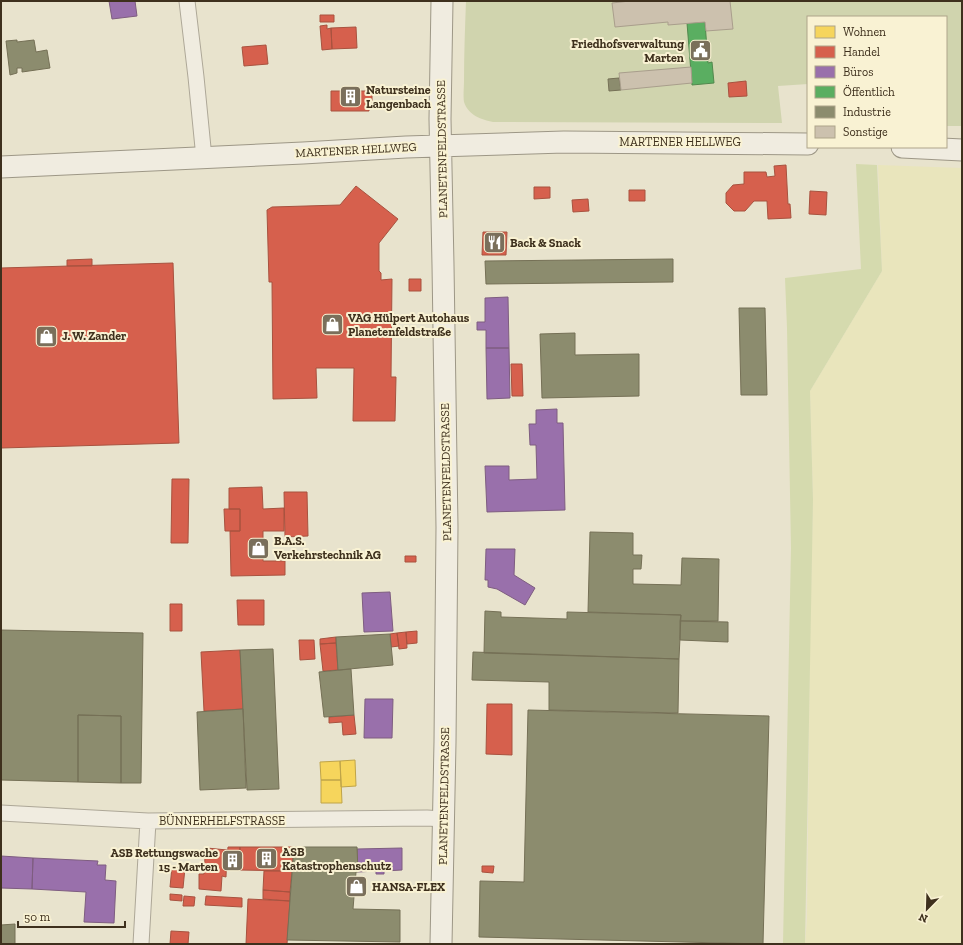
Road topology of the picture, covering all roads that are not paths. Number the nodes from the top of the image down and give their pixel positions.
1 (187, 1) edge
2 (442, 1) edge
3 (807, 144) edge
4 (441, 146) junction
5 (922, 148) edge
6 (962, 150) edge
7 (204, 158) junction
8 (1, 167) edge
9 (1, 813) edge
10 (443, 819) junction
11 (148, 821) junction
12 (141, 944) edge
13 (440, 944) edge

1 - 7 street
2 - 4 street, PLANETENFELDSTRASSE
3 - 4 street, MARTENER HELLWEG
4 - 7 street, MARTENER HELLWEG
4 - 10 street, PLANETENFELDSTRASSE
5 - 6 street
7 - 8 street, MARTENER HELLWEG
9 - 11 street, BÜNNERHELFSTRASSE
10 - 11 street, BÜNNERHELFSTRASSE
10 - 13 street, PLANETENFELDSTRASSE
11 - 12 street

